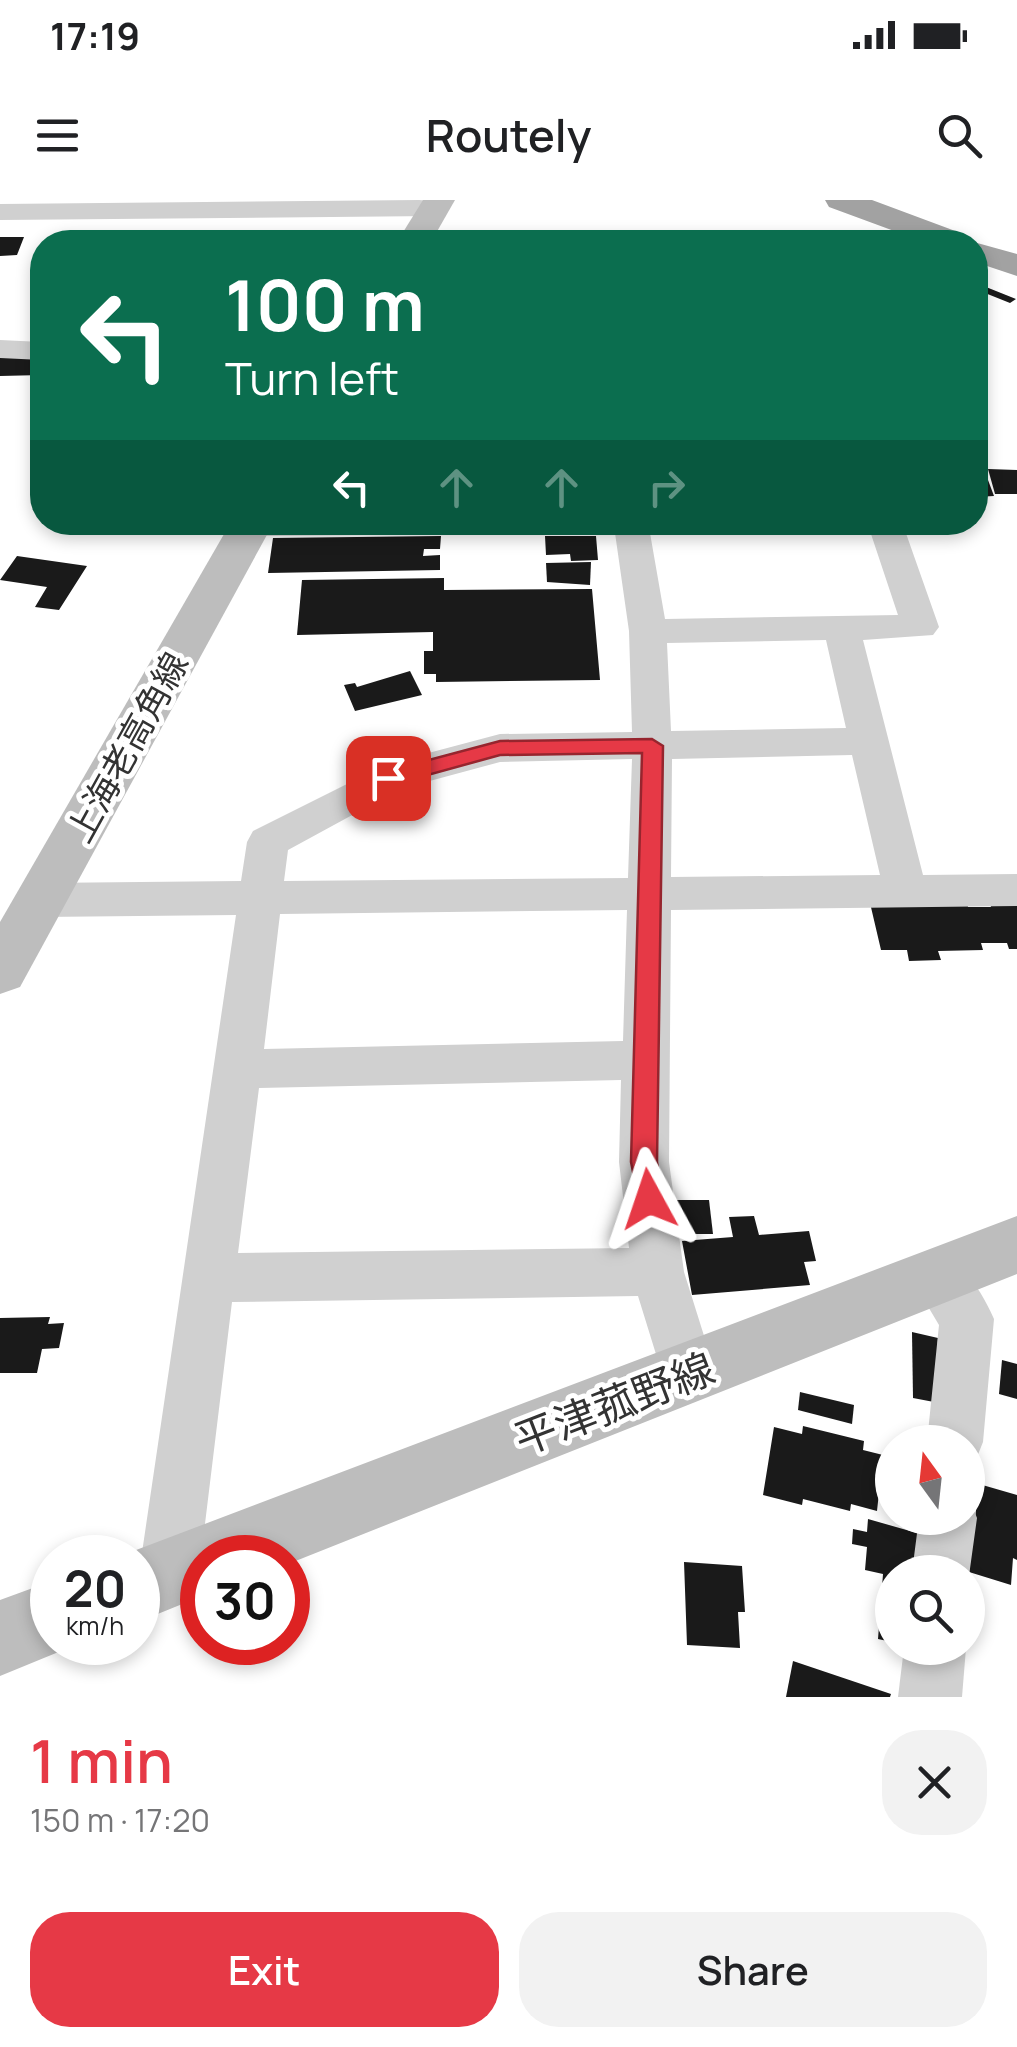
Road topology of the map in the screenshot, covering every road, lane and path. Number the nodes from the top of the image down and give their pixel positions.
1 (841, 200) edge
2 (436, 204) edge
3 (0, 212) edge
4 (421, 230) edge
5 (922, 230) edge
6 (988, 255) edge
7 (1017, 266) edge
8 (0, 349) edge
9 (30, 350) edge
10 (246, 535) edge
11 (633, 535) edge
12 (888, 535) edge
13 (842, 629) junction
14 (648, 631) junction
15 (869, 742) junction
16 (652, 746) junction
17 (1017, 890) edge
18 (905, 891) junction
19 (652, 894) junction
20 (261, 898) junction
21 (41, 900) junction
22 (0, 972) edge
23 (646, 1060) junction
24 (238, 1069) junction
25 (1017, 1245) edge
26 (658, 1272) junction
27 (209, 1278) junction
28 (937, 1278) junction
29 (688, 1374) junction
30 (957, 1425) edge
31 (183, 1535) edge
32 (269, 1535) edge
33 (30, 1626) edge
34 (0, 1638) edge
35 (933, 1665) edge
36 (930, 1697) edge

1 - 5 highway
2 - 3 street
2 - 4 main road
6 - 7 highway
8 - 9 street
10 - 21 main road, 上海老高角線
11 - 14 street
12 - 13 street
13 - 14 street
13 - 15 street
14 - 16 street
15 - 16 street
15 - 18 street
16 - 19 street
16 - 20 street
17 - 18 street
18 - 19 street
19 - 20 street
19 - 23 street
20 - 21 street
20 - 24 street
21 - 22 main road, 上海老高角線
23 - 24 street
23 - 26 street
24 - 27 street
25 - 28 main road, 平津菰野線
26 - 27 street
26 - 29 street
27 - 31 street
28 - 29 main road, 平津菰野線
28 - 30 street
29 - 32 main road, 平津菰野線
33 - 34 main road
35 - 36 street

